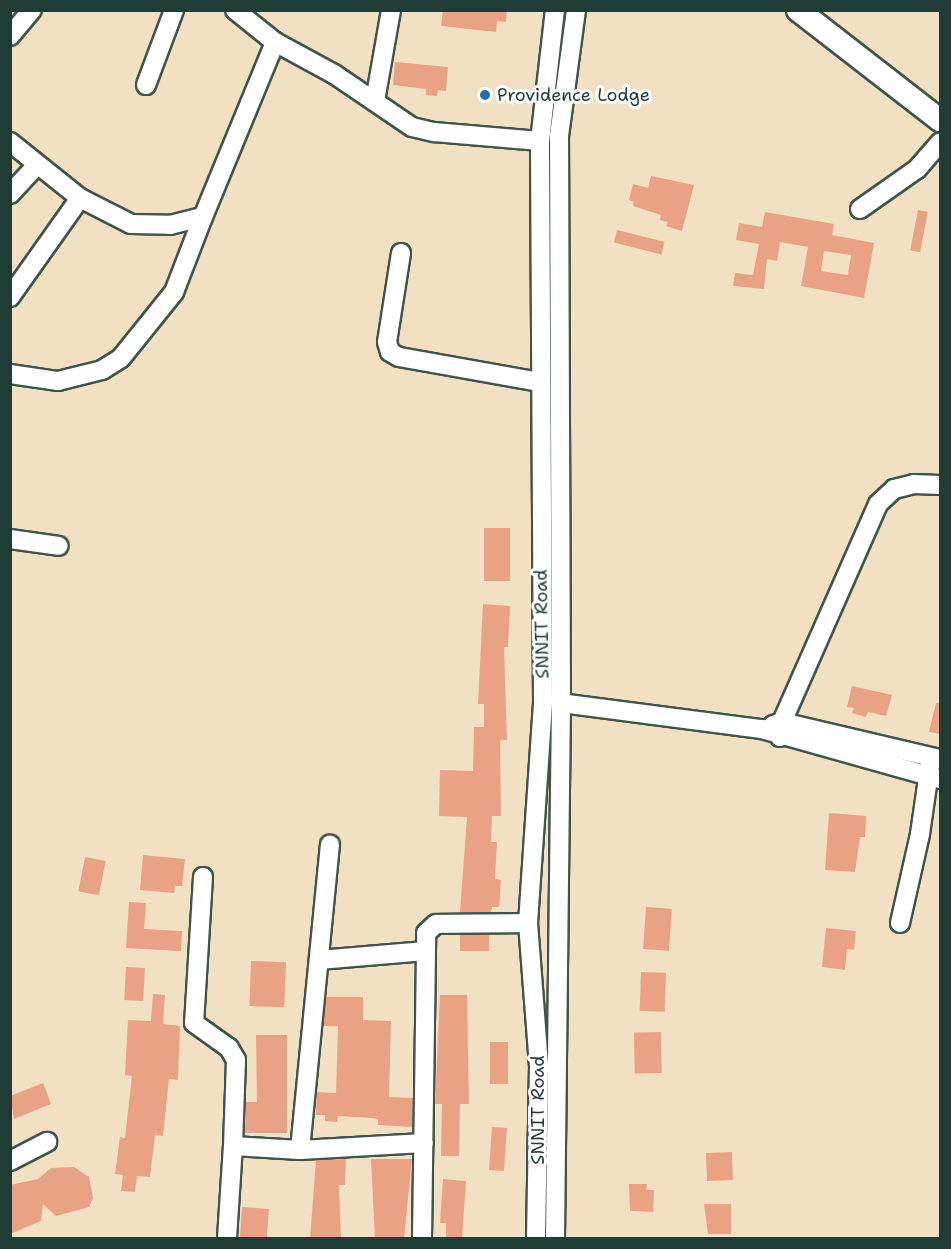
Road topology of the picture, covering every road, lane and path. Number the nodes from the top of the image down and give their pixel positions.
1 (32, 10) edge
2 (174, 10) edge
3 (236, 10) edge
4 (391, 10) edge
5 (555, 10) edge
6 (576, 10) edge
7 (798, 10) edge
8 (10, 36) edge
9 (275, 42) junction
10 (146, 85) dead end
11 (375, 101) junction
12 (940, 120) edge
13 (540, 141) junction
14 (10, 142) edge
15 (940, 142) edge
16 (36, 166) junction
17 (10, 194) edge
18 (81, 198) junction
19 (860, 209) dead end
20 (202, 217) junction
21 (401, 253) dead end
22 (10, 297) edge
23 (10, 374) edge
24 (540, 382) junction
25 (560, 448) junction
26 (540, 449) junction
27 (541, 483) junction
28 (560, 483) junction
29 (940, 485) edge
30 (10, 539) edge
31 (59, 546) dead end
32 (561, 703) junction
33 (781, 729) junction
34 (936, 758) edge
35 (934, 778) edge
36 (330, 844) dead end
37 (203, 877) dead end
38 (528, 923) junction
39 (900, 923) dead end
40 (426, 951) junction
41 (319, 960) junction
42 (539, 1066) junction
43 (558, 1066) junction
44 (539, 1094) junction
45 (558, 1094) junction
46 (48, 1142) dead end
47 (424, 1143) junction
48 (233, 1146) junction
49 (300, 1150) junction
50 (10, 1161) edge
51 (227, 1239) edge
52 (422, 1239) edge
53 (536, 1239) edge
54 (555, 1239) edge

1 - 8 street
2 - 10 street
3 - 9 street
4 - 11 street
5 - 13 street, SNNIT Road
6 - 25 street, SNNIT Road
7 - 12 main road
9 - 11 street
9 - 20 street
11 - 13 street
13 - 24 street, SNNIT Road
14 - 16 street
15 - 19 street
16 - 17 street
16 - 18 street
18 - 20 street
18 - 22 street
20 - 23 street
21 - 24 street
24 - 26 street, SNNIT Road
25 - 26 street
25 - 28 street, SNNIT Road
26 - 27 street, SNNIT Road
27 - 28 street
27 - 38 street, SNNIT Road
28 - 32 street, SNNIT Road
29 - 33 street
30 - 31 street
32 - 33 street
32 - 43 street, SNNIT Road
33 - 34 street
33 - 35 street
34 - 35 street
35 - 39 street
36 - 41 street
37 - 48 street
38 - 40 street
38 - 42 street, SNNIT Road
40 - 41 street
40 - 47 street
41 - 49 street
42 - 43 street
42 - 44 street, SNNIT Road
43 - 45 street, SNNIT Road
44 - 45 street
44 - 53 street, SNNIT Road
45 - 54 street, SNNIT Road
46 - 50 street
47 - 49 street
47 - 52 street
48 - 49 street
48 - 51 street

